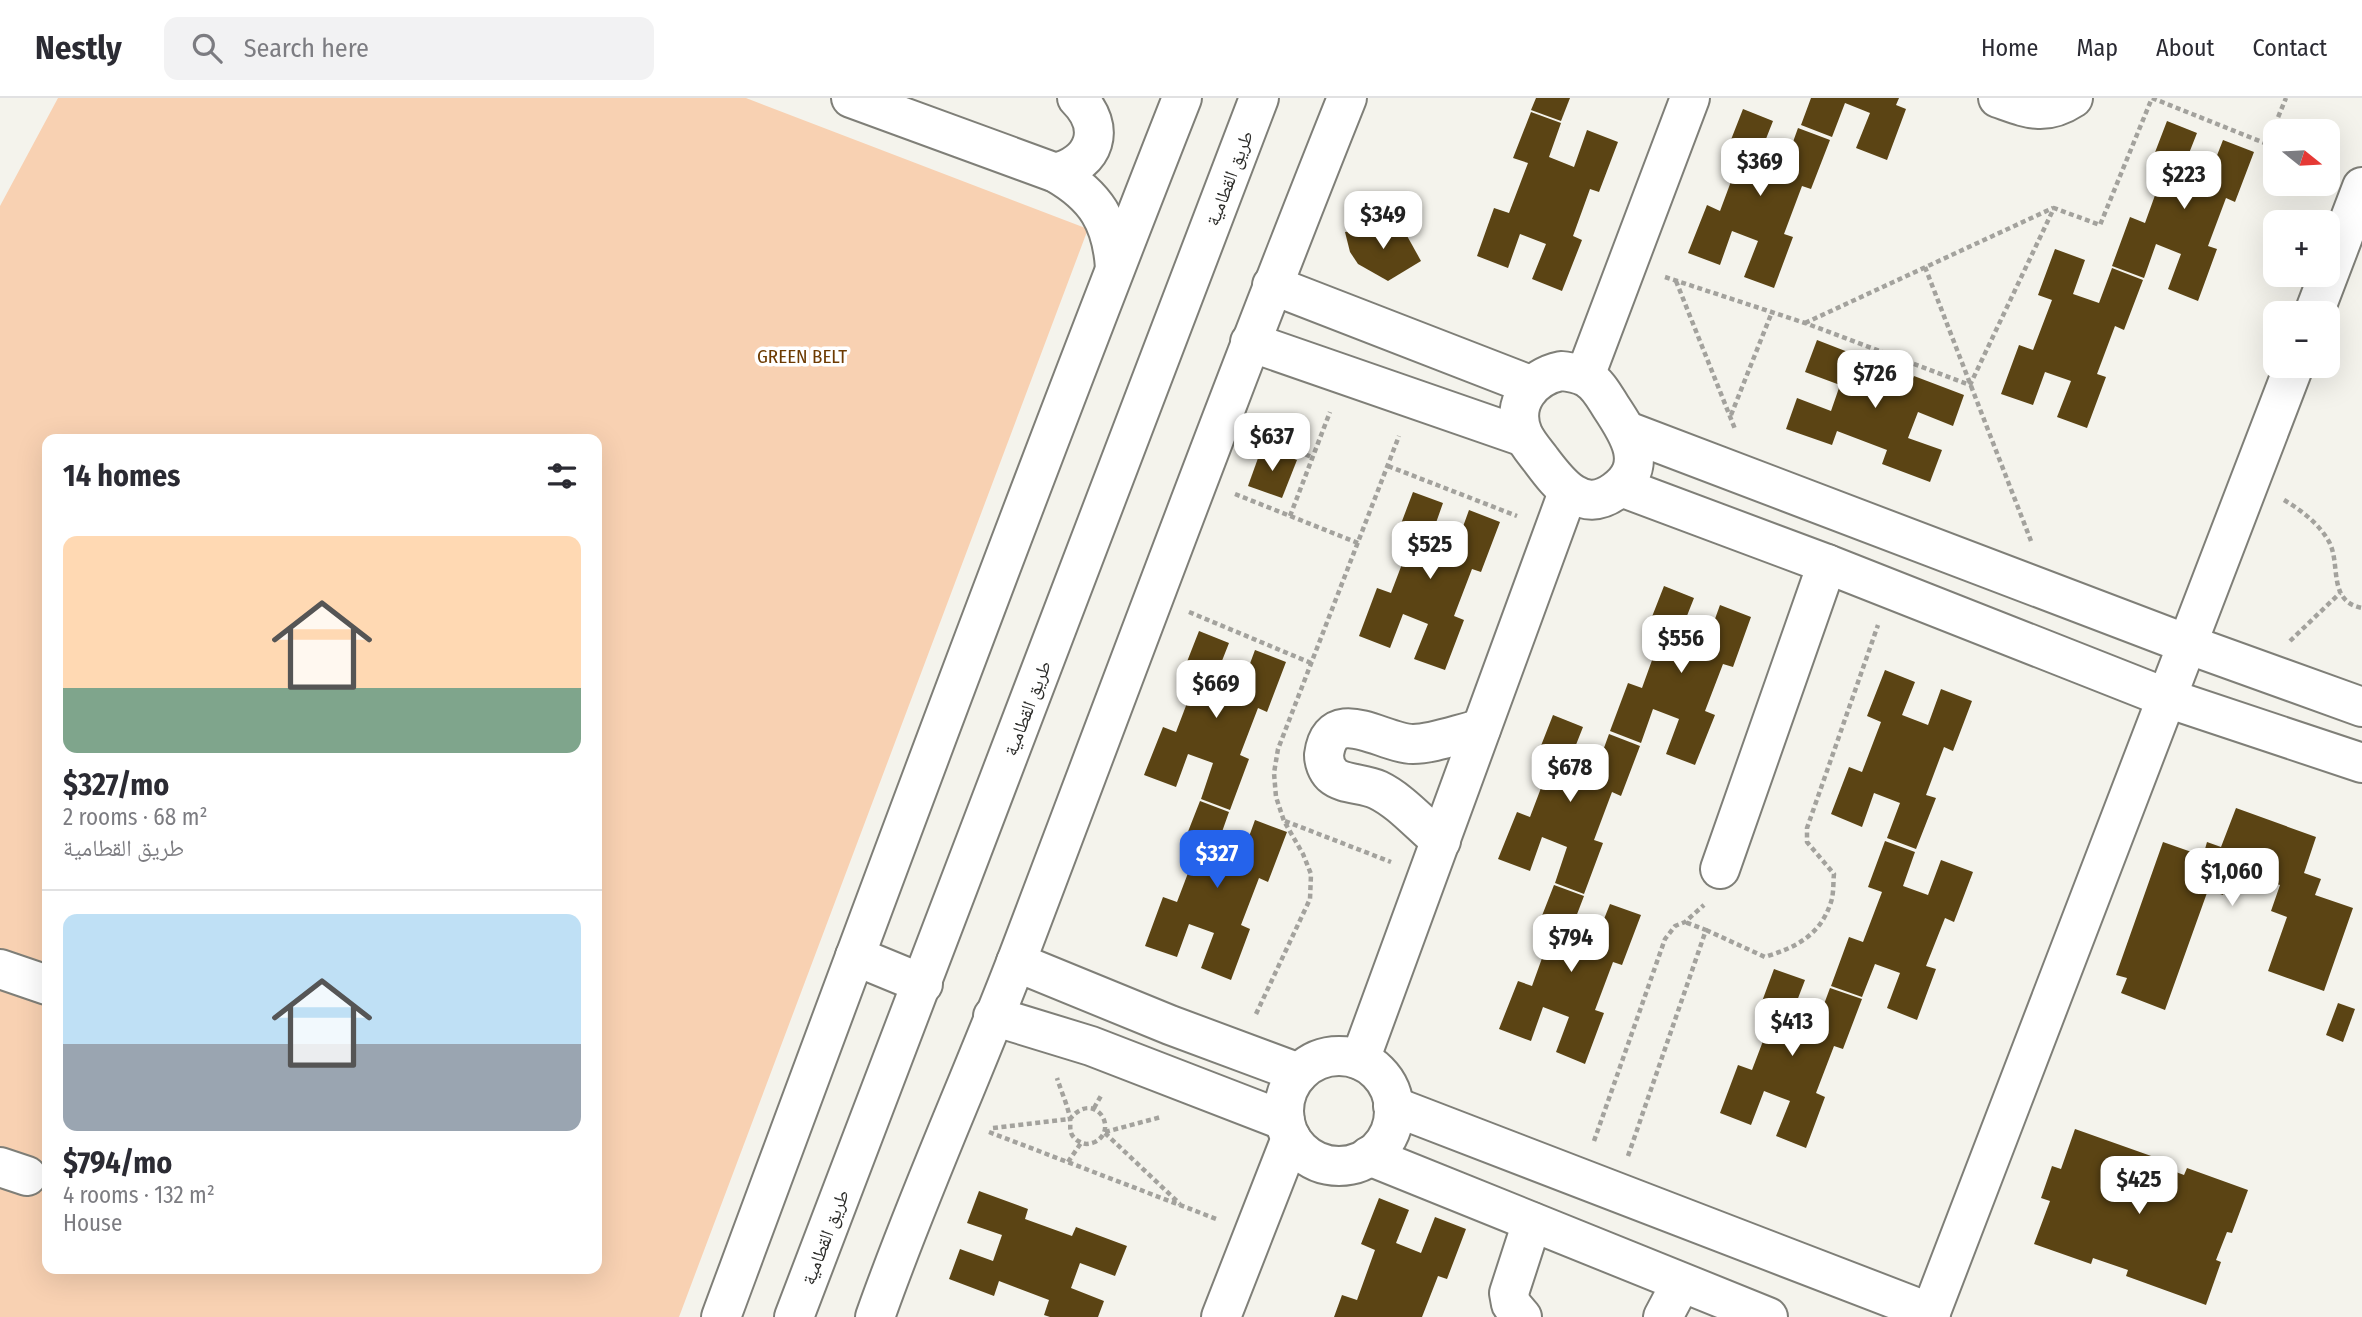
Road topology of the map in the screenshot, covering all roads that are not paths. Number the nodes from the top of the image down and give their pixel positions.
1 (851, 98) edge
2 (1076, 98) edge
3 (1085, 98) edge
4 (1182, 98) edge
5 (1259, 98) edge
6 (1347, 98) edge
7 (1690, 98) edge
8 (1998, 98) edge
9 (2073, 98) edge
10 (1056, 173) junction
11 (2362, 187) edge
12 (1115, 268) junction
13 (1272, 285) junction
14 (2319, 301) edge
15 (1250, 342) junction
16 (1585, 376) junction
17 (2289, 378) edge
18 (1530, 386) junction
19 (1627, 431) junction
20 (1524, 437) junction
21 (1621, 487) junction
22 (1568, 492) junction
23 (1827, 564) junction
24 (2187, 643) junction
25 (2167, 698) junction
26 (2362, 707) edge
27 (1481, 729) junction
28 (2362, 763) edge
29 (1441, 841) junction
30 (1720, 869) road end
31 (855, 956) junction
32 (1016, 962) junction
33 (0, 969) edge
34 (42, 983) edge
35 (923, 984) junction
36 (993, 1016) junction
37 (1360, 1060) junction
38 (1298, 1073) junction
39 (1393, 1106) junction
40 (1288, 1129) junction
41 (1369, 1156) junction
42 (1532, 1222) junction
43 (1681, 1283) junction
44 (1930, 1315) edge
45 (721, 1317) edge
46 (794, 1317) edge
47 (875, 1317) edge
48 (1222, 1317) edge
49 (1522, 1317) edge
50 (1663, 1317) edge
51 (1769, 1317) edge

1 - 10 street
2 - 3 street
2 - 10 street
4 - 12 street
5 - 35 street, طريق القطامية
6 - 13 street
7 - 16 street
8 - 9 street
10 - 12 street
11 - 14 street
12 - 31 street
13 - 15 street
13 - 18 street
15 - 20 street
15 - 32 street
16 - 18 street
16 - 19 street
17 - 24 street
18 - 20 street
19 - 21 street
19 - 24 street
20 - 22 street
21 - 22 street
21 - 23 street
22 - 27 street
23 - 25 street
23 - 30 street
24 - 25 street
24 - 26 street
25 - 28 street
25 - 44 street
27 - 29 street
27 - 29 street
29 - 37 street
31 - 35 street
31 - 45 street
32 - 36 street
32 - 38 street
33 - 34 street
35 - 46 street, طريق القطامية
36 - 40 street
36 - 47 street
37 - 38 street
37 - 39 street
38 - 40 street
39 - 41 street
39 - 44 street
40 - 41 street
40 - 48 street
41 - 42 street
42 - 43 street
42 - 49 street
43 - 50 street
43 - 51 street

